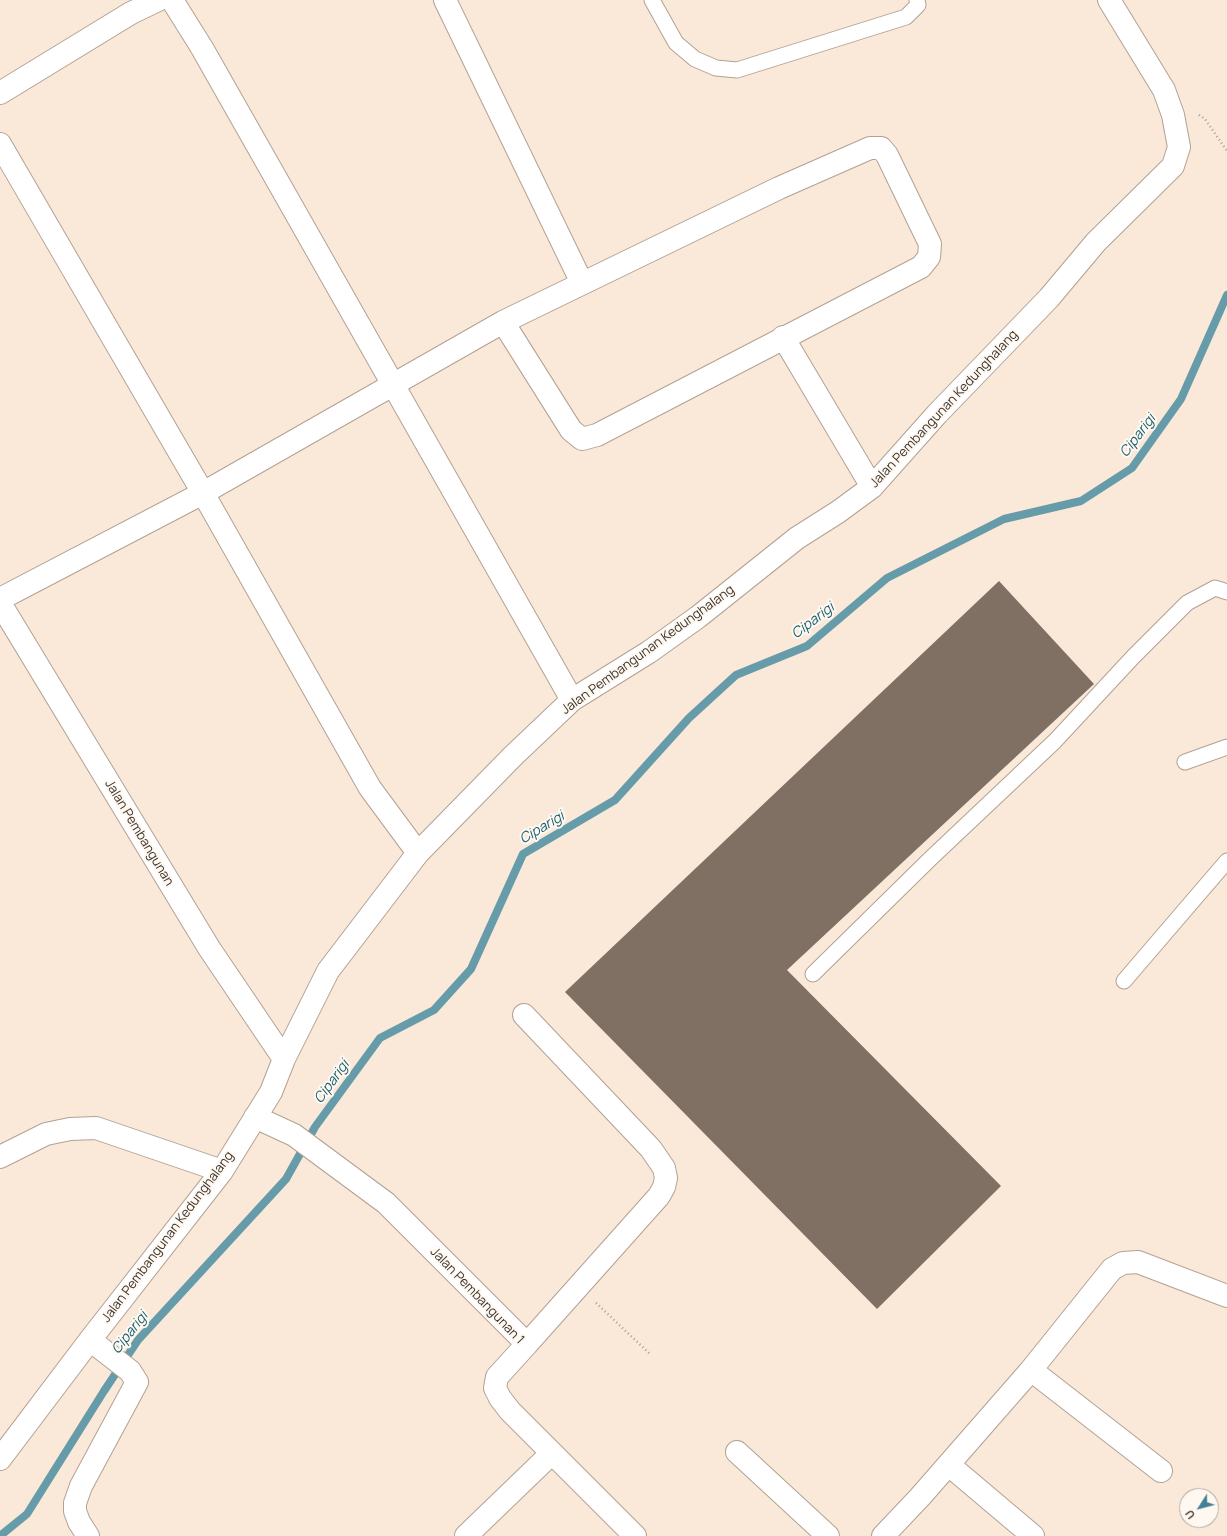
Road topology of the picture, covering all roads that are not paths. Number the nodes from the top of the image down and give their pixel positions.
1 (158, 0) edge
2 (172, 0) edge
3 (445, 0) edge
4 (652, 0) edge
5 (917, 0) edge
6 (1109, 0) edge
7 (0, 92) edge
8 (0, 144) edge
9 (582, 283) junction
10 (503, 322) junction
11 (783, 337) junction
12 (392, 384) junction
13 (872, 487) junction
14 (203, 493) junction
15 (1227, 592) edge
16 (0, 599) edge
17 (0, 603) edge
18 (572, 700) junction
19 (1227, 747) edge
20 (1185, 762) dead end
21 (418, 853) junction
22 (1227, 861) edge
23 (813, 974) dead end
24 (1124, 981) dead end
25 (524, 1015) dead end
26 (284, 1059) junction
27 (256, 1118) junction
28 (0, 1157) edge
29 (222, 1171) junction
30 (1227, 1296) edge
31 (95, 1344) junction
32 (527, 1344) junction
33 (1030, 1370) junction
34 (737, 1452) dead end
35 (552, 1453) junction
36 (0, 1459) edge
37 (949, 1465) junction
38 (1161, 1471) dead end
39 (88, 1536) edge
40 (466, 1536) edge
41 (635, 1536) edge
42 (828, 1536) edge
43 (883, 1536) edge
44 (1033, 1536) edge

1 - 7 street
2 - 12 street
3 - 9 street
4 - 5 lane
6 - 13 street, Jalan Pembangunan Kedunghalang
8 - 14 street
9 - 10 street
9 - 11 street
10 - 11 street
10 - 12 street
11 - 13 street
12 - 14 street
12 - 18 street
13 - 18 street, Jalan Pembangunan Kedunghalang
14 - 16 street
14 - 21 street
15 - 23 lane
17 - 26 street, Jalan Pembangunan
18 - 21 street, Jalan Pembangunan Kedunghalang
19 - 20 lane
21 - 26 street, Jalan Pembangunan Kedunghalang
22 - 24 lane
25 - 32 street
26 - 27 street, Jalan Pembangunan Kedunghalang
27 - 29 street, Jalan Pembangunan Kedunghalang
27 - 32 street, Jalan Pembangunan 1
28 - 29 street
29 - 31 street, Jalan Pembangunan Kedunghalang
30 - 33 street
31 - 36 street, Jalan Pembangunan Kedunghalang
31 - 39 street
32 - 35 street, Jalan Pembangunan 1
33 - 37 street
33 - 38 street
34 - 42 street
35 - 40 street
35 - 41 street, Jalan Pembangunan 1
37 - 43 street
37 - 44 street

